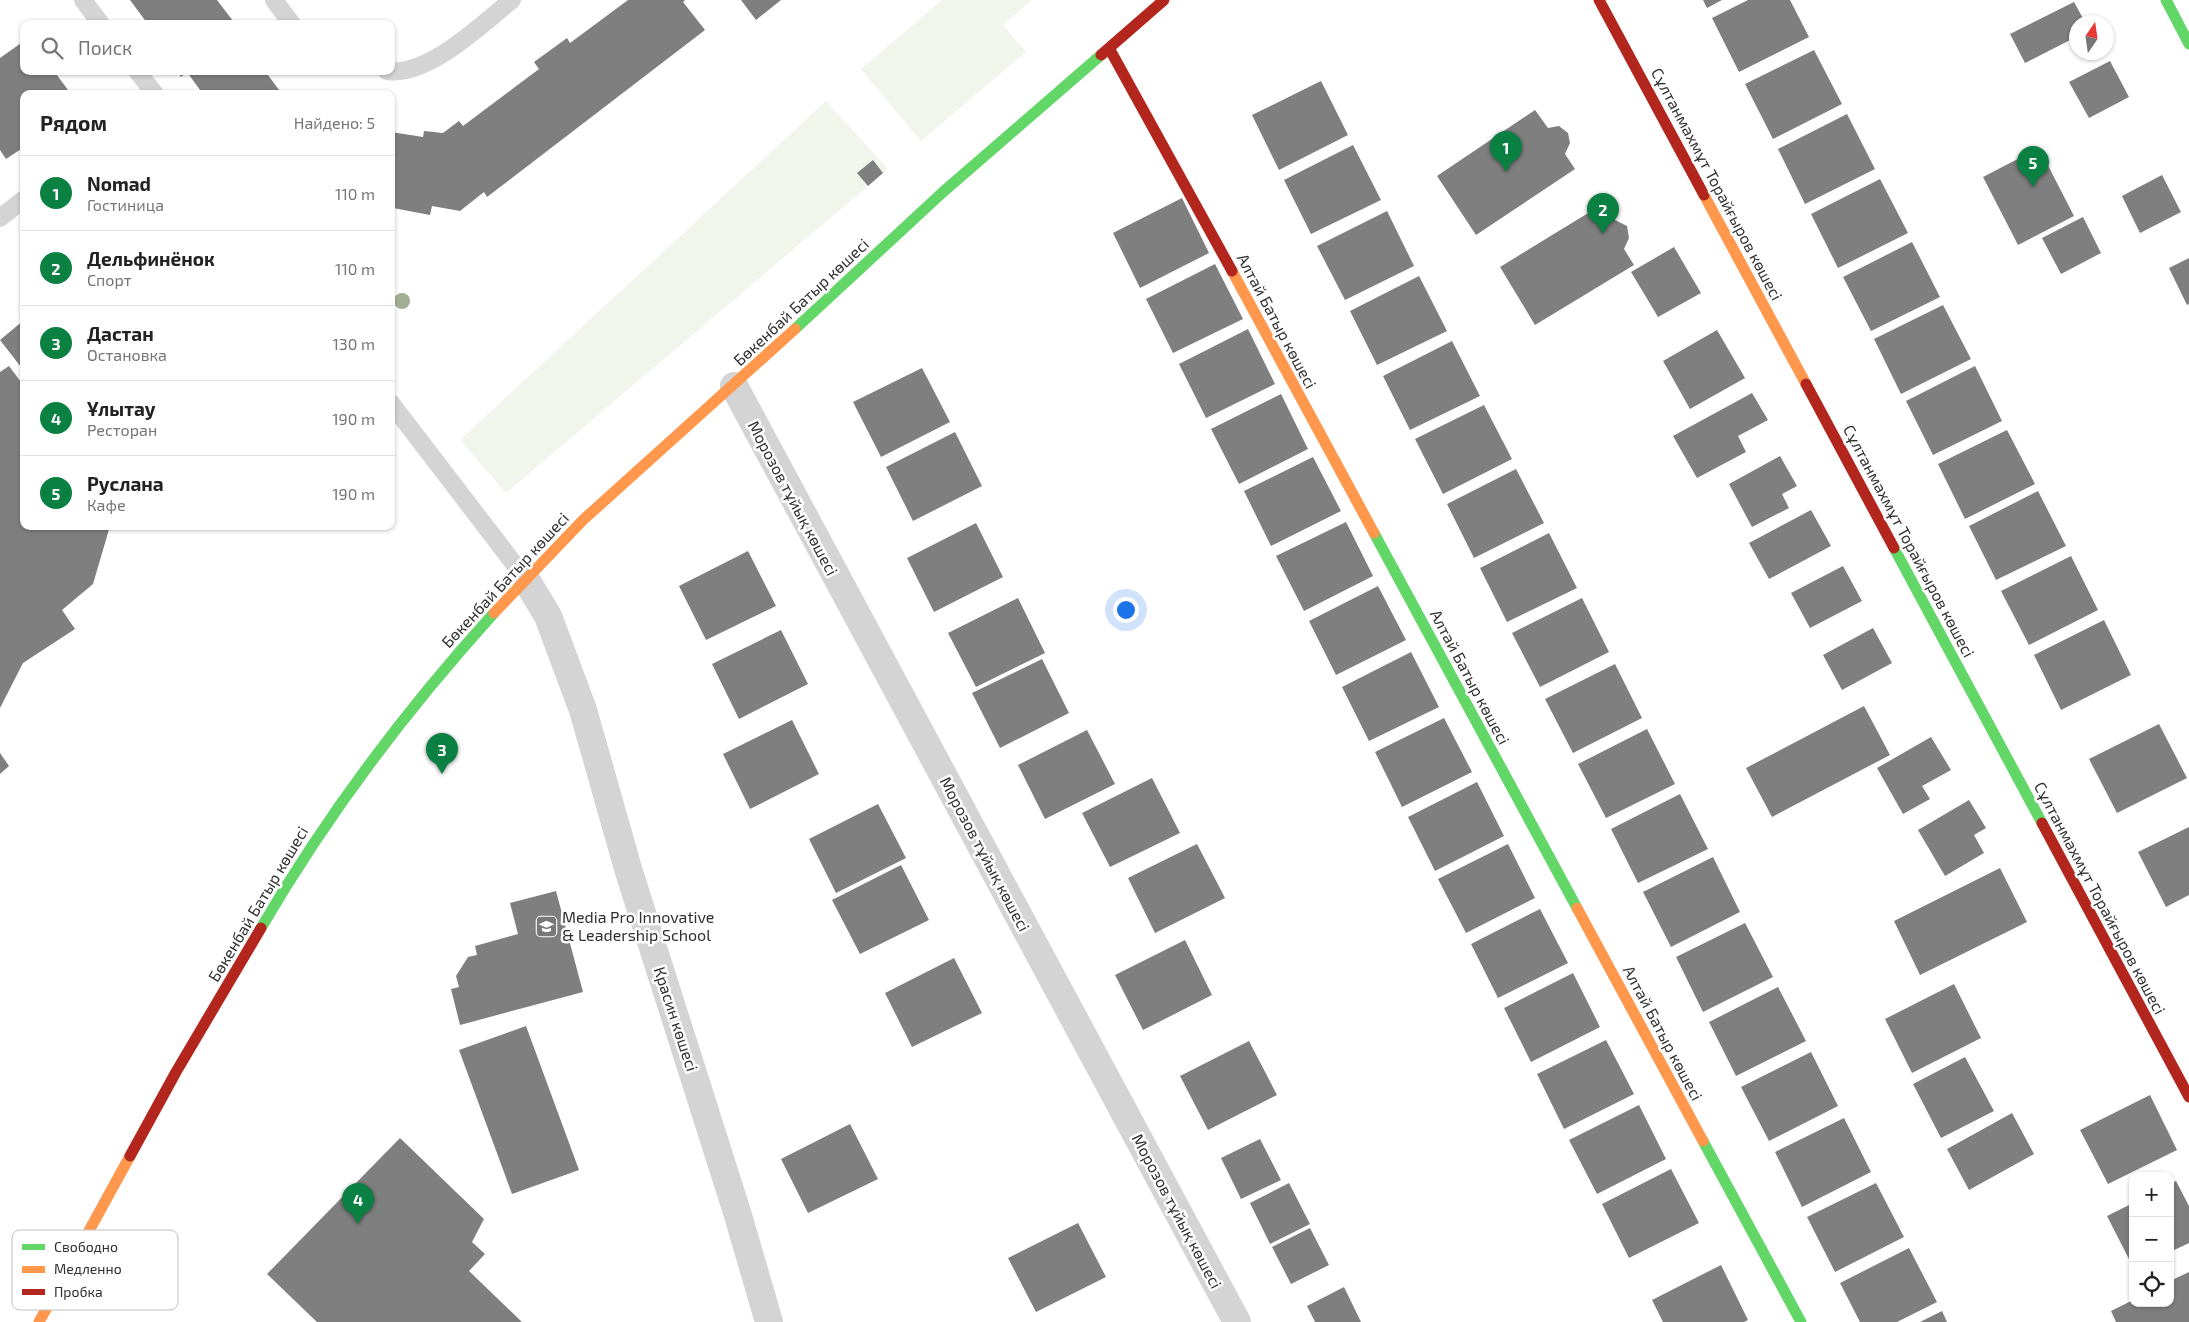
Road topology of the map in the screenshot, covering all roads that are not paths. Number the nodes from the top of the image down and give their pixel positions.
1 (83, 0) edge
2 (274, 0) edge
3 (512, 0) edge
4 (1164, 0) edge
5 (1599, 0) edge
6 (2166, 0) edge
7 (98, 20) edge
8 (289, 20) edge
9 (2189, 44) edge
10 (1109, 48) junction
11 (395, 72) edge
12 (140, 75) edge
13 (151, 90) edge
14 (20, 202) edge
15 (0, 218) edge
16 (734, 386) junction
17 (395, 408) edge
18 (525, 578) junction
19 (2189, 1097) edge
20 (89, 1230) edge
21 (46, 1310) edge
22 (39, 1322) edge
23 (769, 1322) edge
24 (1237, 1322) edge
25 (1801, 1322) edge

1 - 7 lane
2 - 8 lane
3 - 11 lane
4 - 10 street, Бөкенбай Батыр көшесі
5 - 19 street, Сұлтанмахмұт Торайғыров көшесі
6 - 9 street
10 - 16 street, Бөкенбай Батыр көшесі
10 - 25 street, Алтай Батыр көшесі
12 - 13 lane
14 - 15 lane
16 - 18 street, Бөкенбай Батыр көшесі
16 - 24 street, Морозов тұйық көшесі
17 - 18 lane
18 - 20 street, Бөкенбай Батыр көшесі
18 - 23 street, Красин көшесі
21 - 22 street, Бөкенбай Батыр көшесі

